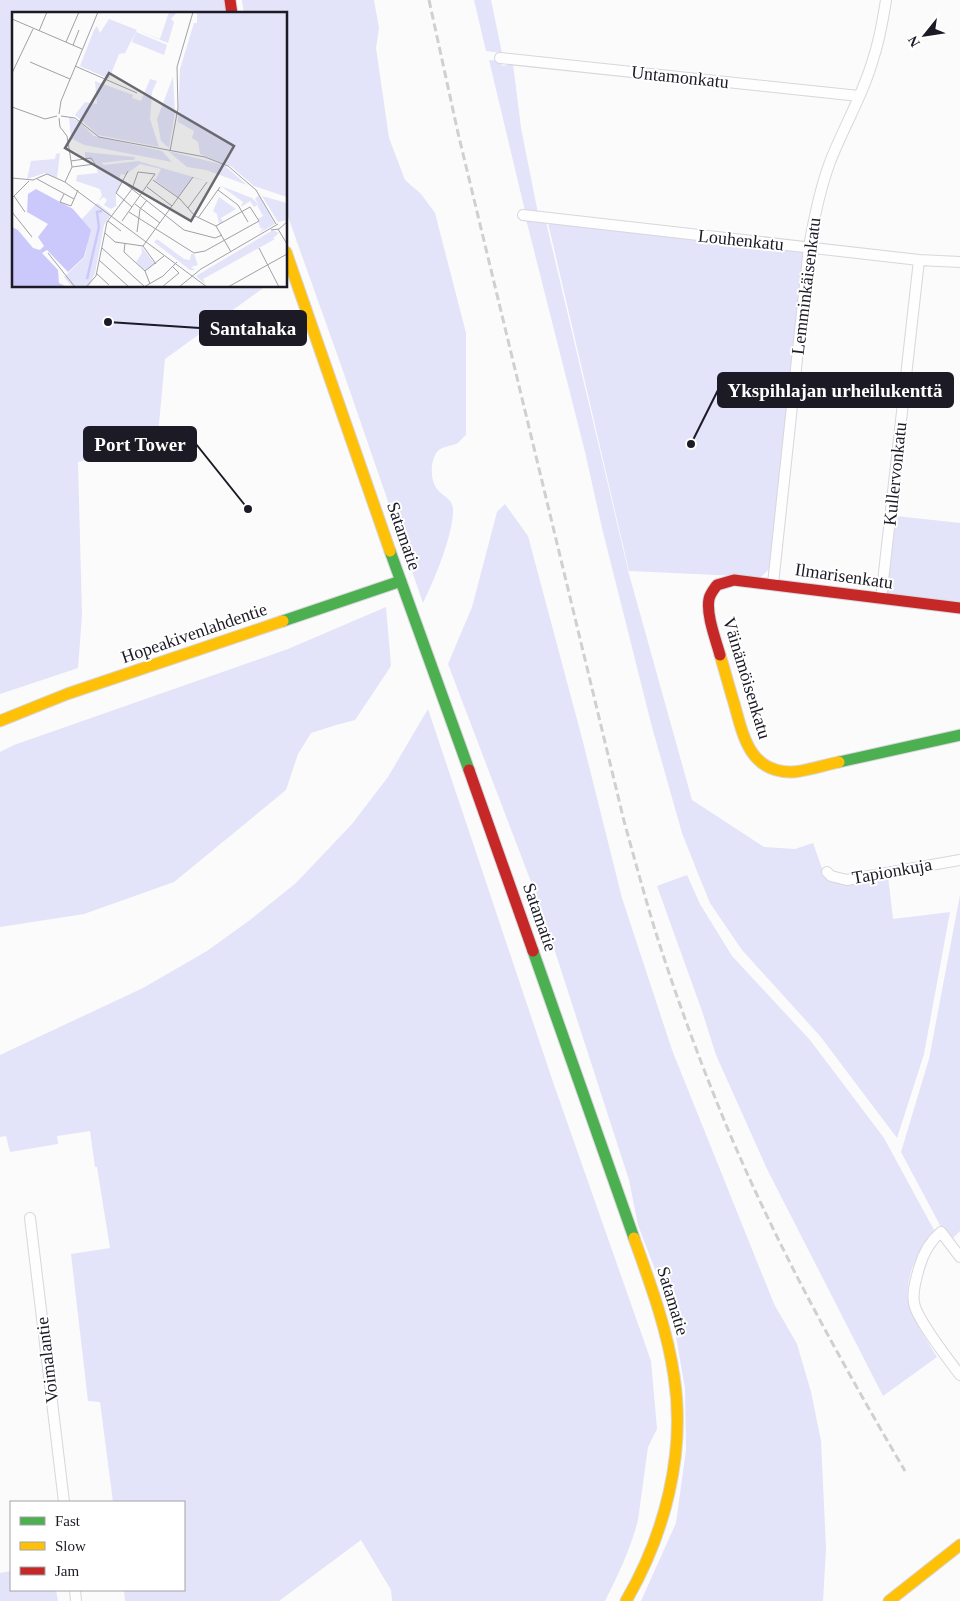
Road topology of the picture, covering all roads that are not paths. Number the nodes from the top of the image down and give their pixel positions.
1 (886, 0) edge
2 (500, 58) dead end
3 (859, 96) junction
4 (523, 215) dead end
5 (809, 247) junction
6 (288, 258) edge
7 (919, 260) junction
8 (960, 262) edge
9 (401, 581) junction
10 (724, 582) joint
11 (773, 584) junction
12 (881, 599) junction
13 (960, 608) edge
14 (0, 721) edge
15 (960, 735) edge
16 (960, 860) edge
17 (827, 872) dead end
18 (30, 1218) dead end
19 (960, 1257) edge
20 (960, 1374) edge
21 (64, 1501) edge
22 (960, 1545) edge
23 (626, 1601) edge
24 (888, 1601) edge

1 - 3 street, Lemminkäisenkatu
2 - 3 street, Untamonkatu
3 - 5 street, Lemminkäisenkatu
4 - 5 street, Louhenkatu
5 - 7 street, Louhenkatu
5 - 11 street, Lemminkäisenkatu
6 - 9 main road, Satamatie
7 - 8 street, Louhenkatu
7 - 12 street, Kullervonkatu
9 - 14 main road, Hopeakivenlahdentie
9 - 23 main road, Satamatie
10 - 11 main road, Ilmarisenkatu
10 - 15 main road, Väinämöisenkatu
11 - 12 main road, Ilmarisenkatu
12 - 13 main road, Ilmarisenkatu
16 - 17 street, Tapionkuja
18 - 21 street, Voimalantie
19 - 20 street
22 - 24 main road

